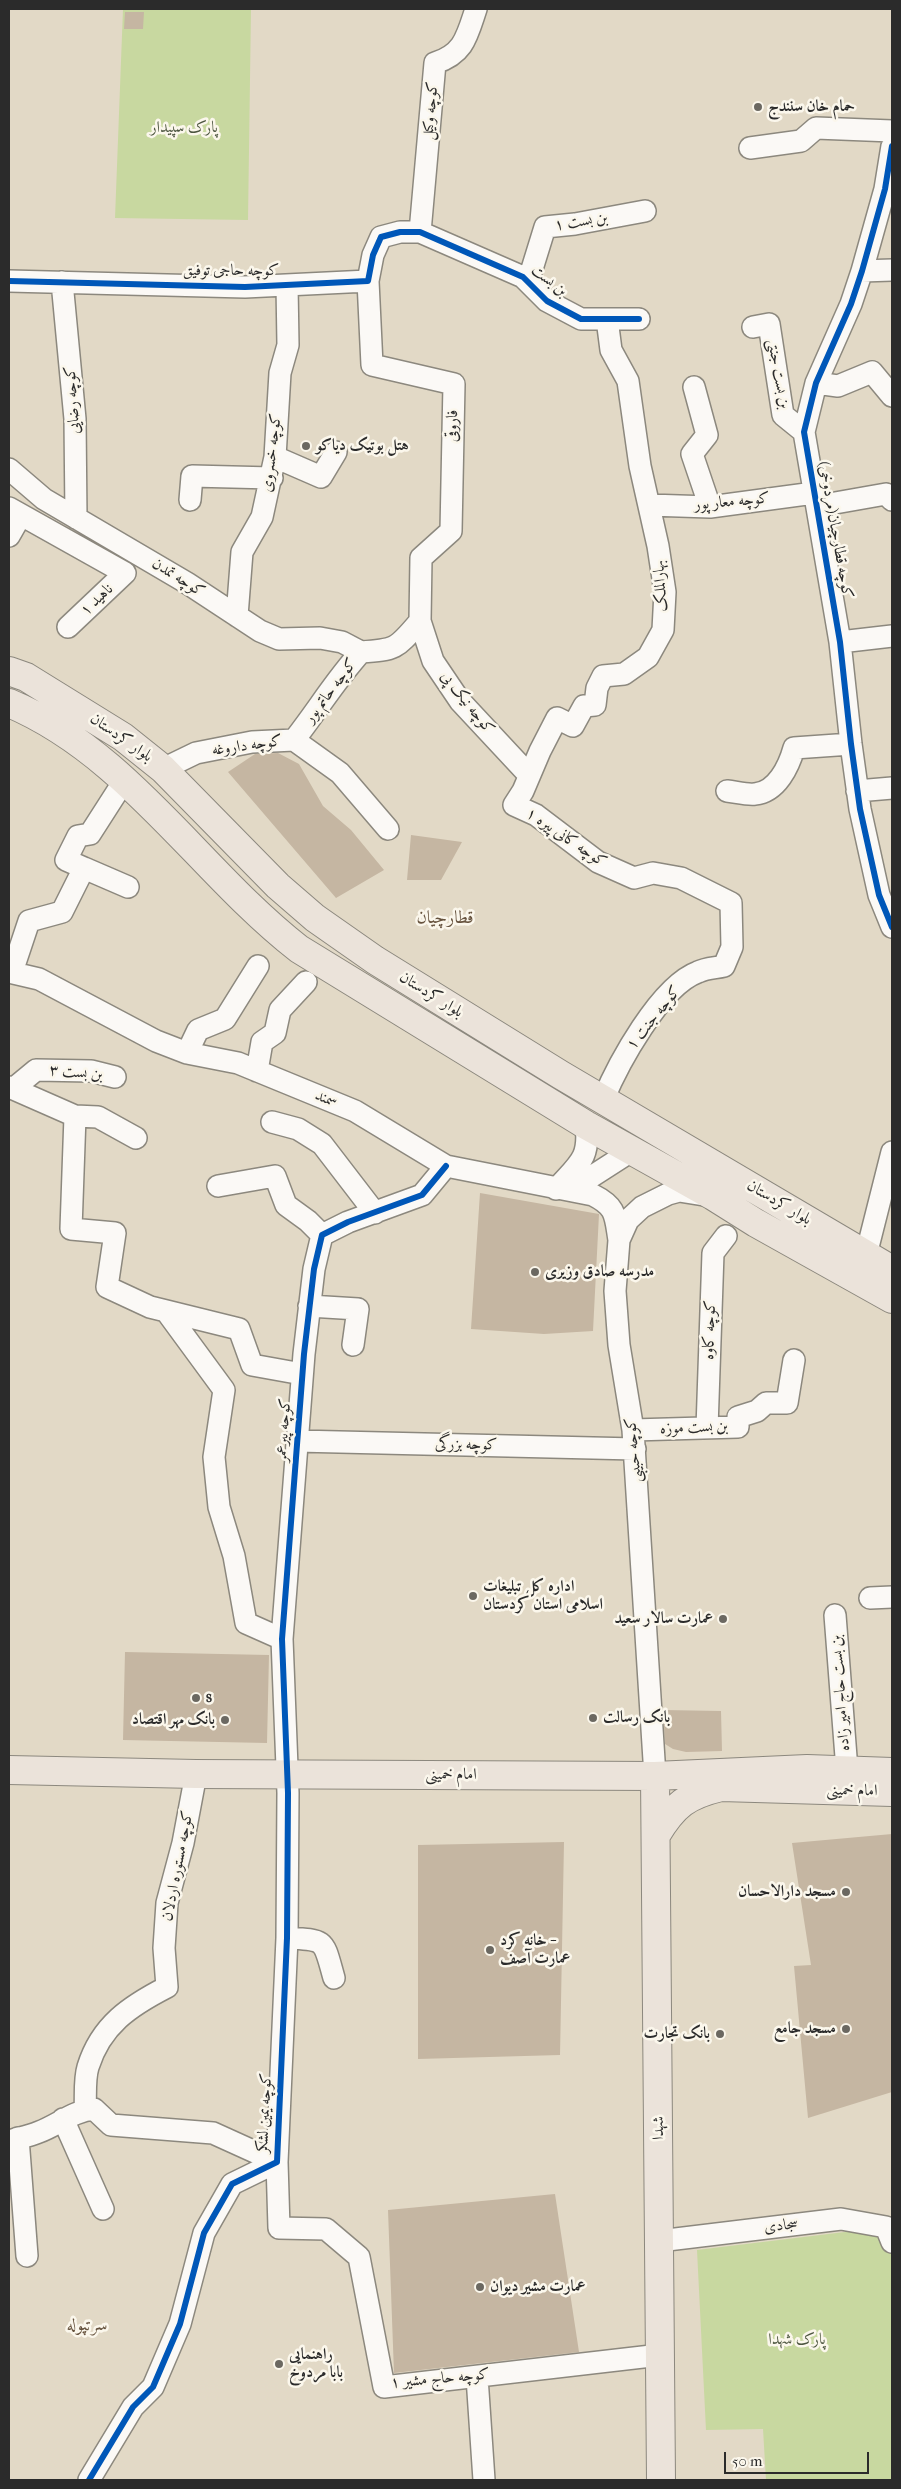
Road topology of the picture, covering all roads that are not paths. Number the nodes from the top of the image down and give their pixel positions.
1 (476, 9) edge
2 (892, 131) edge
3 (892, 146) edge
4 (750, 148) dead end
5 (889, 188) edge
6 (645, 211) dead end
7 (420, 232) junction
8 (882, 232) edge
9 (892, 270) edge
10 (862, 271) junction
11 (9, 280) edge
12 (368, 281) junction
13 (62, 282) junction
14 (528, 282) junction
15 (287, 285) junction
16 (607, 319) junction
17 (638, 320) dead end
18 (753, 327) dead end
19 (816, 383) junction
20 (694, 387) dead end
21 (892, 396) edge
22 (804, 432) junction
23 (336, 452) dead end
24 (275, 457) junction
25 (9, 469) edge
26 (272, 478) junction
27 (816, 499) junction
28 (190, 500) dead end
29 (892, 500) edge
30 (649, 505) junction
31 (710, 507) junction
32 (15, 511) edge
33 (76, 518) junction
34 (9, 536) edge
35 (125, 574) joint
36 (237, 616) junction
37 (420, 621) junction
38 (68, 627) dead end
39 (892, 636) edge
40 (840, 642) junction
41 (361, 652) junction
42 (9, 671) edge
43 (9, 703) edge
44 (294, 740) junction
45 (850, 744) junction
46 (163, 769) junction
47 (529, 775) junction
48 (124, 781) junction
49 (892, 788) edge
50 (728, 791) dead end
51 (857, 791) junction
52 (514, 805) joint
53 (388, 829) dead end
54 (75, 864) junction
55 (128, 887) dead end
56 (731, 903) joint
57 (892, 927) edge
58 (258, 966) dead end
59 (10, 972) edge
60 (306, 982) dead end
61 (187, 1052) junction
62 (257, 1071) junction
63 (115, 1077) dead end
64 (11, 1088) edge
65 (603, 1100) junction
66 (75, 1116) junction
67 (272, 1122) dead end
68 (586, 1125) junction
69 (136, 1138) dead end
70 (633, 1150) junction
71 (892, 1152) edge
72 (446, 1166) junction
73 (218, 1186) dead end
74 (556, 1189) junction
75 (712, 1196) junction
76 (374, 1213) junction
77 (885, 1216) edge
78 (322, 1235) junction
79 (726, 1236) dead end
80 (619, 1240) junction
81 (866, 1255) junction
82 (892, 1270) edge
83 (892, 1299) edge
84 (309, 1306) junction
85 (166, 1311) junction
86 (353, 1346) dead end
87 (794, 1360) dead end
88 (302, 1374) junction
89 (707, 1428) junction
90 (634, 1439) junction
91 (297, 1441) junction
92 (892, 1597) edge
93 (870, 1598) dead end
94 (835, 1615) dead end
95 (282, 1638) junction
96 (9, 1770) edge
97 (847, 1770) junction
98 (892, 1772) edge
99 (196, 1774) junction
100 (288, 1774) junction
101 (655, 1776) junction
102 (892, 1792) edge
103 (656, 1835) junction
104 (286, 1938) junction
105 (334, 1978) dead end
106 (85, 2110) junction
107 (63, 2119) junction
108 (13, 2140) edge
109 (277, 2162) junction
110 (103, 2209) dead end
111 (660, 2241) junction
112 (892, 2242) edge
113 (27, 2256) dead end
114 (660, 2355) junction
115 (477, 2376) junction
116 (89, 2480) edge
117 (484, 2480) edge
118 (661, 2480) edge

1 - 7 street, کوچه وکیل
2 - 4 street
3 - 5 street, کوچه قطارچیان(مردوخی)
5 - 8 street, کوچه قطارچیان(مردوخی)
6 - 14 street, بن بست ۱
7 - 12 street
7 - 14 street, بن بست
8 - 10 street, کوچه قطارچیان(مردوخی)
9 - 10 street
10 - 19 street, کوچه قطارچیان(مردوخی)
11 - 13 street, کوچه حاجی توفیق
12 - 15 street, کوچه حاجی توفیق
12 - 37 street, فاروقی
13 - 15 street, کوچه حاجی توفیق
13 - 33 street, کوچه رضایی
14 - 16 street, بن بست
15 - 24 street, کوچه خسروی
16 - 17 street, بن بست
16 - 30 street, بهارالملک
18 - 22 street, بن بست جنتی
19 - 21 street
19 - 22 street, کوچه قطارچیان(مردوخی)
20 - 31 street
22 - 27 street, کوچه قطارچیان(مردوخی)
23 - 24 street
24 - 26 street, کوچه خسروی
25 - 33 street, کوچه تمدن
26 - 28 street
26 - 36 street, کوچه خسروی
27 - 29 street, کوچه معار پور
27 - 31 street, کوچه معار پور
27 - 40 street, کوچه قطارچیان(مردوخی)
30 - 31 street, کوچه معار پور
30 - 47 street, بهارالملک
32 - 34 street
32 - 35 street, کوچه تمدن
33 - 36 street, کوچه تمدن
35 - 38 street, ناهید ۱
36 - 41 street, کوچه تمدن
37 - 41 street, کوچه حاتم پور
37 - 47 street, کوچه نیک پی
39 - 40 street
40 - 45 street, کوچه قطارچیان(مردوخی)
41 - 44 street, کوچه حاتم پور
42 - 46 main road, بلوار کردستان
43 - 48 main road, بلوار کردستان
44 - 46 street, کوچه داروغه
44 - 53 street, کوچه داروغه
45 - 50 street
45 - 51 street, کوچه قطارچیان(مردوخی)
46 - 65 main road, بلوار کردستان
47 - 52 street, بهارالملک
48 - 54 street
48 - 68 main road, بلوار کردستان
49 - 51 street
51 - 57 street, کوچه قطارچیان(مردوخی)
52 - 56 street, کوچه کانی پیره ۱
54 - 55 street
54 - 59 street
56 - 65 street, کوچه جنت ۱
58 - 61 street
59 - 61 street, سمند
60 - 62 street
61 - 62 street, سمند
62 - 72 street, سمند
63 - 64 street, بن بست ۳
64 - 66 street
65 - 81 main road, بلوار کردستان
66 - 69 street
66 - 85 street
67 - 76 street
68 - 70 main road, بلوار کردستان
68 - 74 street
70 - 74 street
70 - 75 main road, بلوار کردستان
71 - 77 street
72 - 74 street, سمند
72 - 76 street
73 - 78 street
74 - 80 street, سمند
75 - 80 street, کوچه حبیبی
75 - 83 main road, بلوار کردستان
76 - 78 street
77 - 81 street
78 - 84 street, کوچه پیرعمر
79 - 89 street, کوچه کاوه
80 - 90 street, کوچه حبیبی
81 - 82 main road, بلوار کردستان
84 - 86 street
84 - 88 street, کوچه پیرعمر
85 - 88 street
85 - 95 street
87 - 89 street, بن بست موزه
88 - 91 street, کوچه پیرعمر
89 - 90 street, بن بست موزه
90 - 91 street, کوچه بزرگی
90 - 101 street, کوچه حبیبی
91 - 95 street, کوچه پیرعمر
92 - 93 street
94 - 97 street, بن بست حاج امیر زاده
95 - 100 street, کوچه پیرعمر
96 - 99 main road, امام خمینی
97 - 98 main road, امام خمینی
97 - 101 main road, امام خمینی
99 - 100 main road, امام خمینی
99 - 106 street, کوچه مستوره اردلان
100 - 101 main road, امام خمینی
100 - 104 street, کوچه یمین لشکر
101 - 103 main road, شهدا
102 - 103 main road, امام خمینی
103 - 111 main road, شهدا
104 - 105 street
104 - 109 street, کوچه یمین لشکر
106 - 107 street
106 - 109 street
107 - 108 street
107 - 110 street
108 - 113 street
109 - 115 street, کوچه حاج مشیر ۱
109 - 116 street, کوچه یمین لشکر
111 - 112 street, سجادی
111 - 114 main road, شهدا
114 - 115 street, کوچه حاج مشیر ۱
114 - 118 main road, شهدا
115 - 117 street

